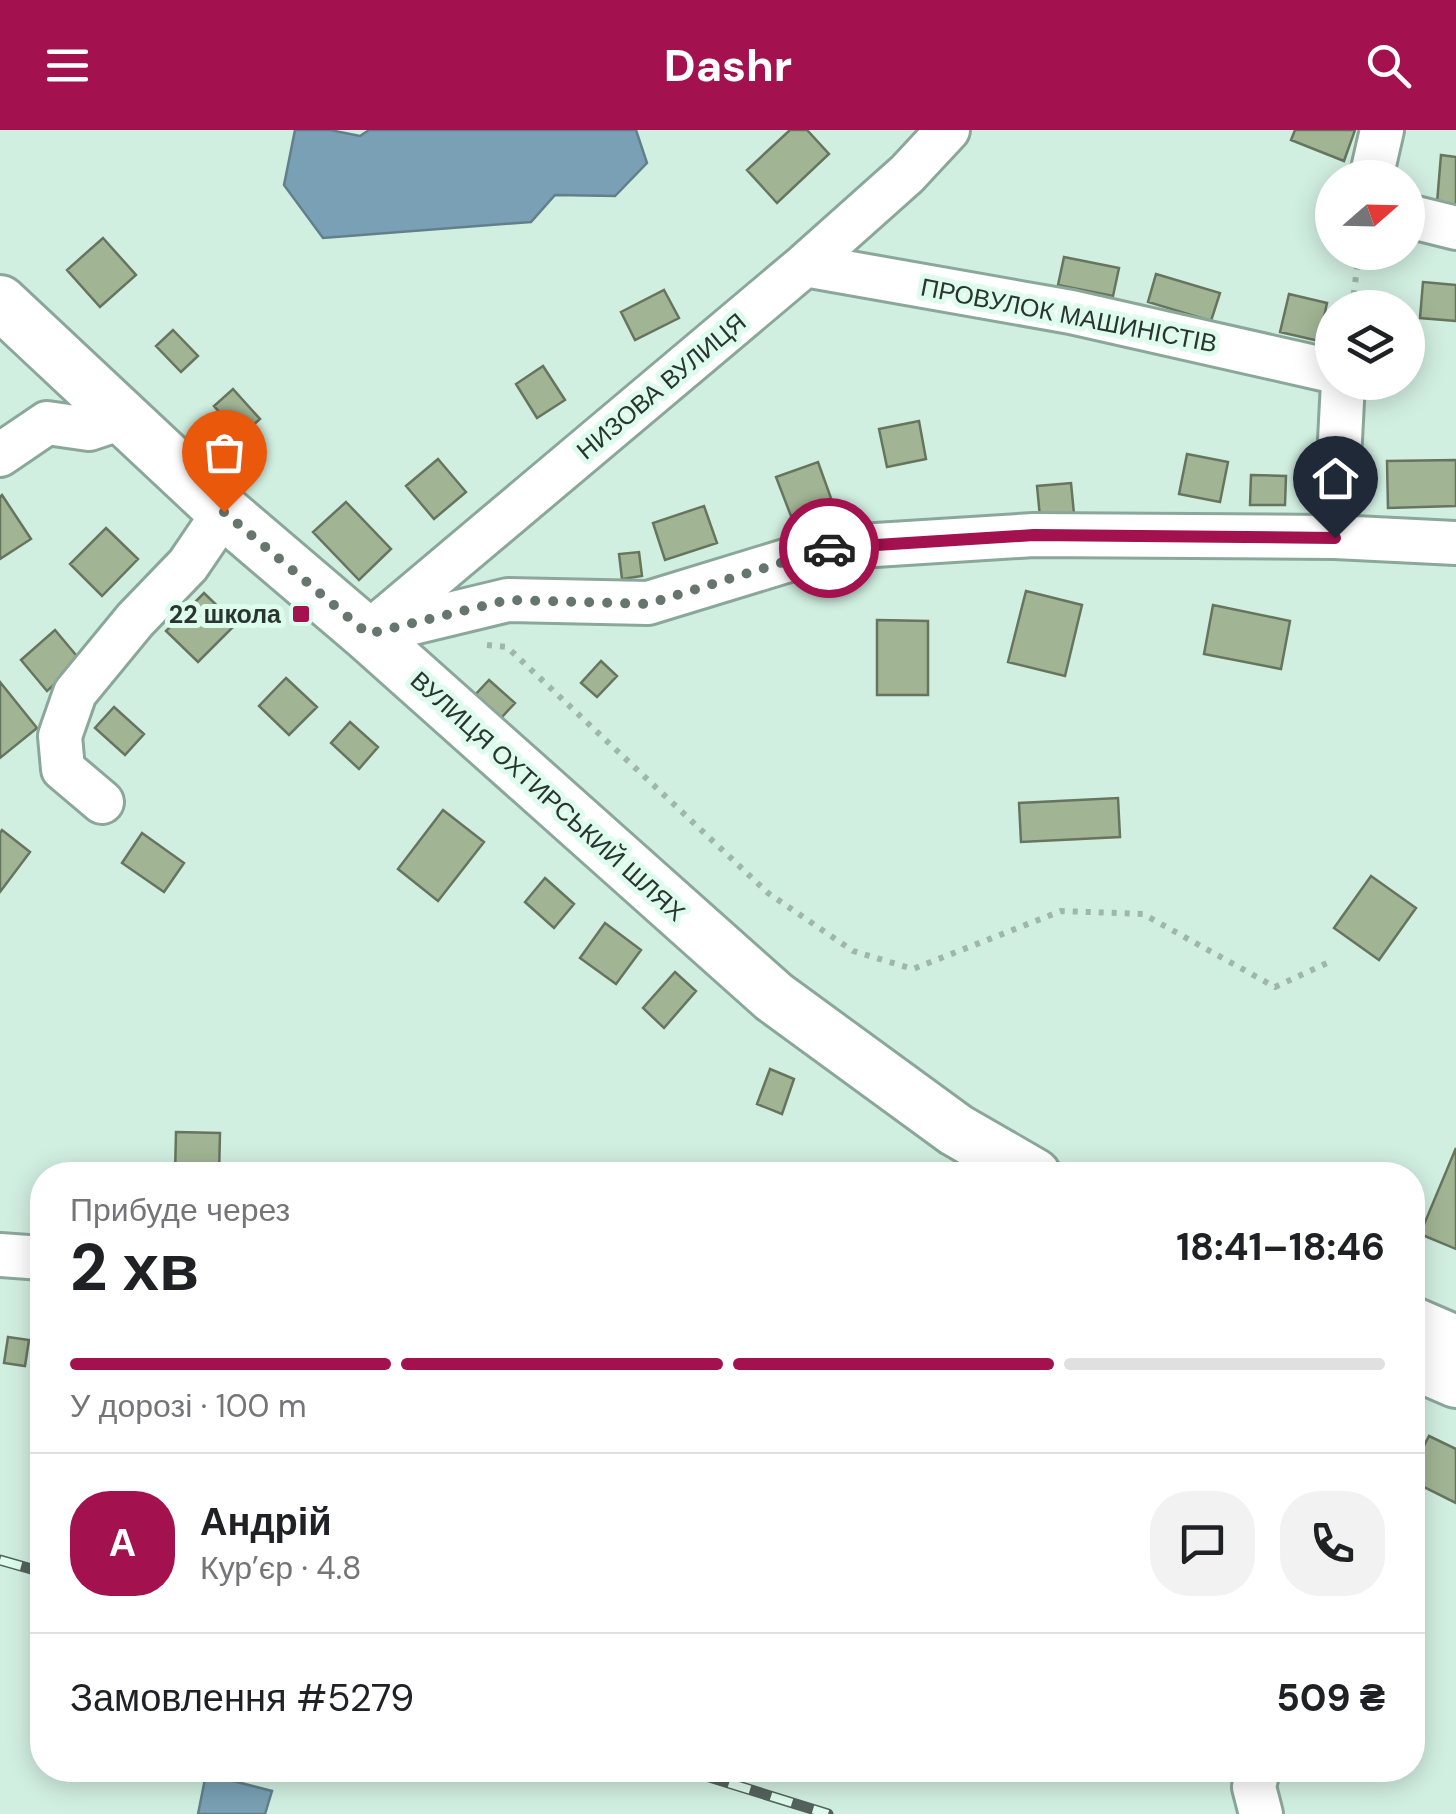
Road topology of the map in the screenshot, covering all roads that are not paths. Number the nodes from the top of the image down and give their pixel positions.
1 (948, 130) edge
2 (1382, 130) edge
3 (1375, 160) edge
4 (1425, 220) edge
5 (1456, 228) edge
6 (805, 265) junction
7 (0, 302) edge
8 (1315, 366) edge
9 (1342, 400) edge
10 (122, 418) junction
11 (0, 455) edge
12 (224, 512) junction
13 (1335, 538) junction
14 (1456, 543) edge
15 (368, 634) junction
16 (102, 802) dead end
17 (1011, 1162) edge
18 (0, 1255) edge
19 (30, 1257) edge
20 (1425, 1324) edge
21 (1456, 1337) edge
22 (1425, 1368) edge
23 (1456, 1381) edge
24 (1255, 1782) edge
25 (1261, 1814) edge

1 - 6 street, НИЗОВА ВУЛИЦЯ
2 - 3 street
4 - 5 street
6 - 8 street, ПРОВУЛОК МАШИНІСТІВ
6 - 15 street, НИЗОВА ВУЛИЦЯ
7 - 10 main road, ВУЛИЦЯ ОХТИРСЬКИЙ ШЛЯХ
9 - 13 street
10 - 11 street
10 - 12 main road, ВУЛИЦЯ ОХТИРСЬКИЙ ШЛЯХ
12 - 15 main road, ВУЛИЦЯ ОХТИРСЬКИЙ ШЛЯХ
12 - 16 street
13 - 14 street
13 - 15 street
15 - 17 main road, ВУЛИЦЯ ОХТИРСЬКИЙ ШЛЯХ
18 - 19 street
20 - 21 street
22 - 23 main road
24 - 25 street

